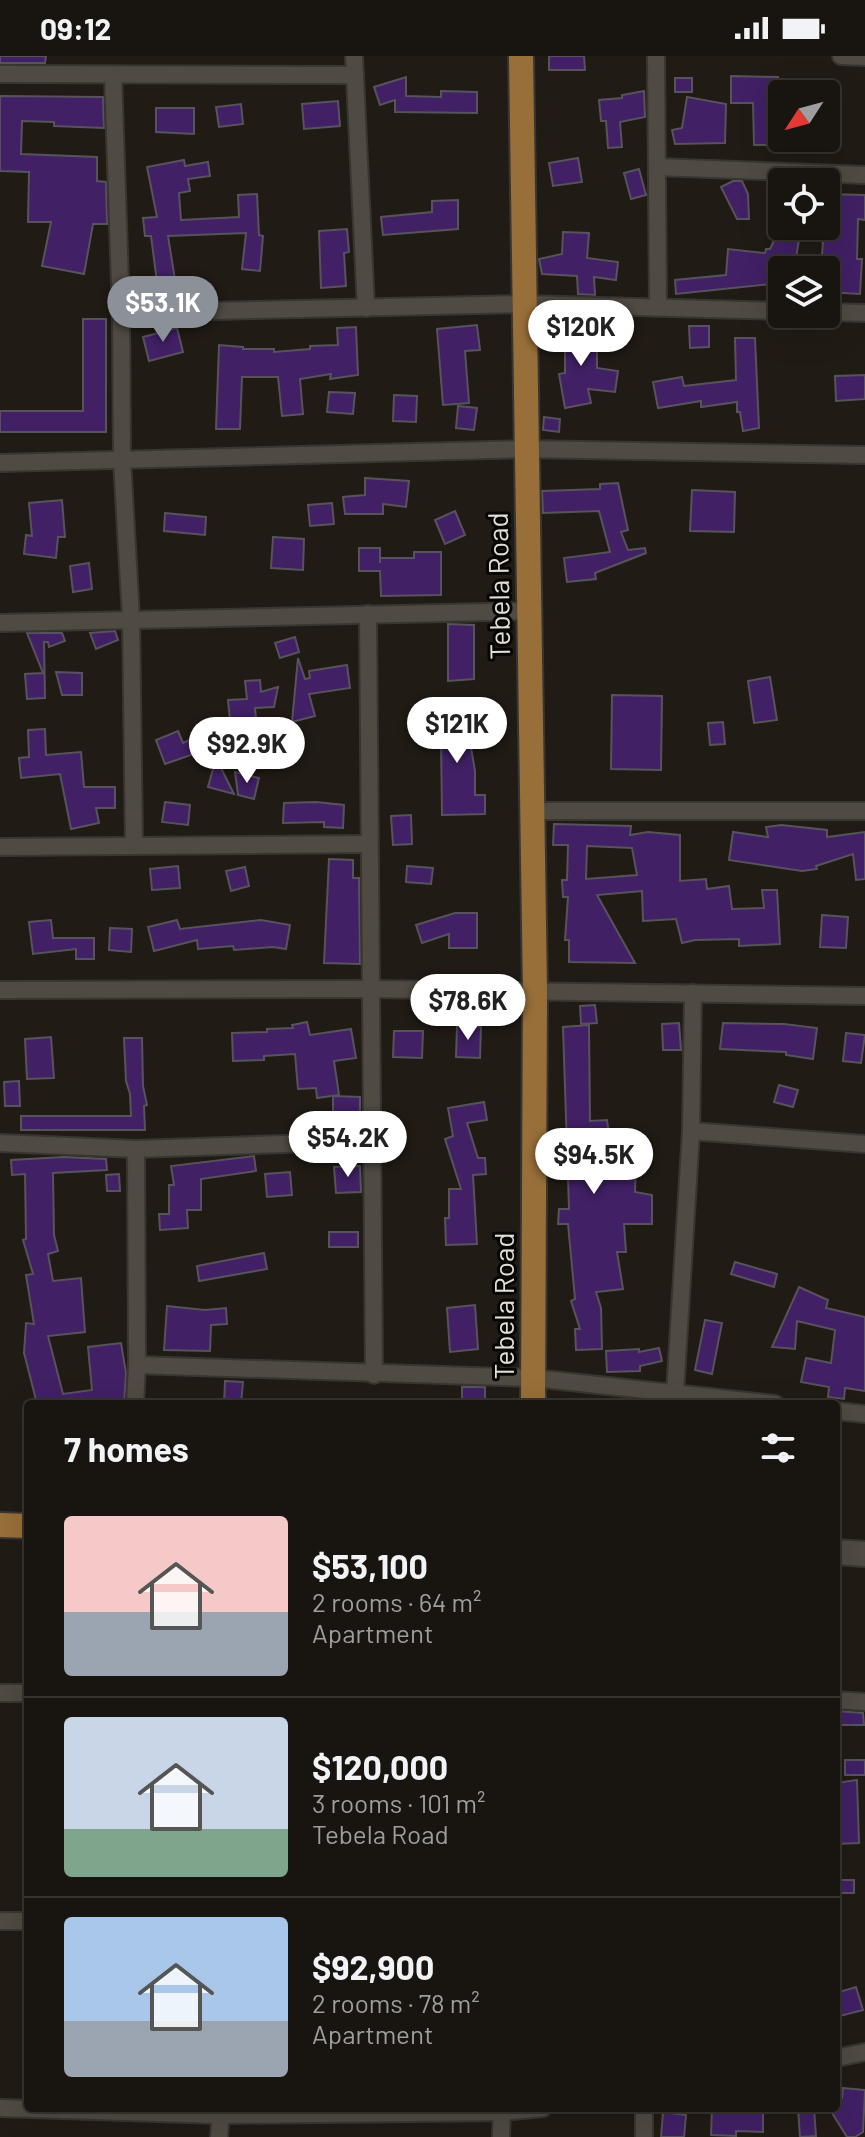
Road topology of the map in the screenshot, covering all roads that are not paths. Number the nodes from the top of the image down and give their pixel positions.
1 (354, 56) edge
2 (521, 56) edge
3 (656, 56) edge
4 (841, 56) edge
5 (865, 57) edge
6 (0, 74) edge
7 (113, 75) junction
8 (355, 75) junction
9 (657, 167) junction
10 (865, 175) edge
11 (525, 304) junction
12 (658, 307) junction
13 (366, 308) junction
14 (768, 311) edge
15 (840, 312) edge
16 (121, 313) junction
17 (865, 313) edge
18 (527, 449) junction
19 (865, 455) edge
20 (122, 460) junction
21 (0, 463) edge
22 (529, 611) junction
23 (368, 614) junction
24 (131, 618) junction
25 (0, 623) edge
26 (533, 811) junction
27 (865, 811) edge
28 (368, 844) junction
29 (134, 845) junction
30 (0, 847) edge
31 (370, 989) junction
32 (0, 990) edge
33 (535, 992) junction
34 (693, 993) junction
35 (865, 996) edge
36 (691, 1131) junction
37 (372, 1141) junction
38 (0, 1143) edge
39 (865, 1144) edge
40 (136, 1149) junction
41 (137, 1365) junction
42 (374, 1375) junction
43 (533, 1378) junction
44 (675, 1393) junction
45 (135, 1400) edge
46 (533, 1400) edge
47 (739, 1400) edge
48 (840, 1411) edge
49 (865, 1414) edge
50 (0, 1525) edge
51 (24, 1526) edge
52 (840, 1552) edge
53 (865, 1554) edge
54 (0, 1693) edge
55 (24, 1693) edge
56 (840, 1700) edge
57 (865, 1702) edge
58 (0, 1921) edge
59 (24, 1921) edge
60 (865, 2052) edge
61 (840, 2057) edge
62 (0, 2108) edge
63 (24, 2108) edge
64 (220, 2112) edge
65 (502, 2112) edge
66 (644, 2112) edge
67 (219, 2137) edge
68 (501, 2137) edge
69 (644, 2137) edge

1 - 8 street
2 - 11 main road, Tebela Road
3 - 9 street
4 - 5 street
6 - 7 street
7 - 8 street
7 - 16 street
8 - 13 street
9 - 10 street
9 - 12 street
11 - 12 street
11 - 13 street
11 - 18 main road, Tebela Road
12 - 14 street
13 - 16 street
15 - 17 street
16 - 20 street
18 - 19 street
18 - 20 street
18 - 22 main road, Tebela Road
20 - 21 street
20 - 24 street
22 - 23 street
22 - 26 main road, Tebela Road
23 - 24 street
23 - 28 street
24 - 25 street
24 - 29 street
26 - 27 street
26 - 33 main road, Tebela Road
28 - 29 street
28 - 31 street
29 - 30 street
31 - 32 street
31 - 33 street
31 - 37 street
33 - 34 street
33 - 43 main road, Tebela Road
34 - 35 street
34 - 36 street
36 - 39 street
36 - 44 street
37 - 40 street
37 - 42 street
38 - 40 street
40 - 41 street
41 - 42 street
41 - 45 street
42 - 43 street
43 - 44 street
43 - 46 main road, Tebela Road
44 - 47 street
48 - 49 street
50 - 51 main road
52 - 53 street
54 - 55 street
56 - 57 street
58 - 59 street
60 - 61 street
62 - 63 street
64 - 67 street
65 - 68 street
66 - 69 street

